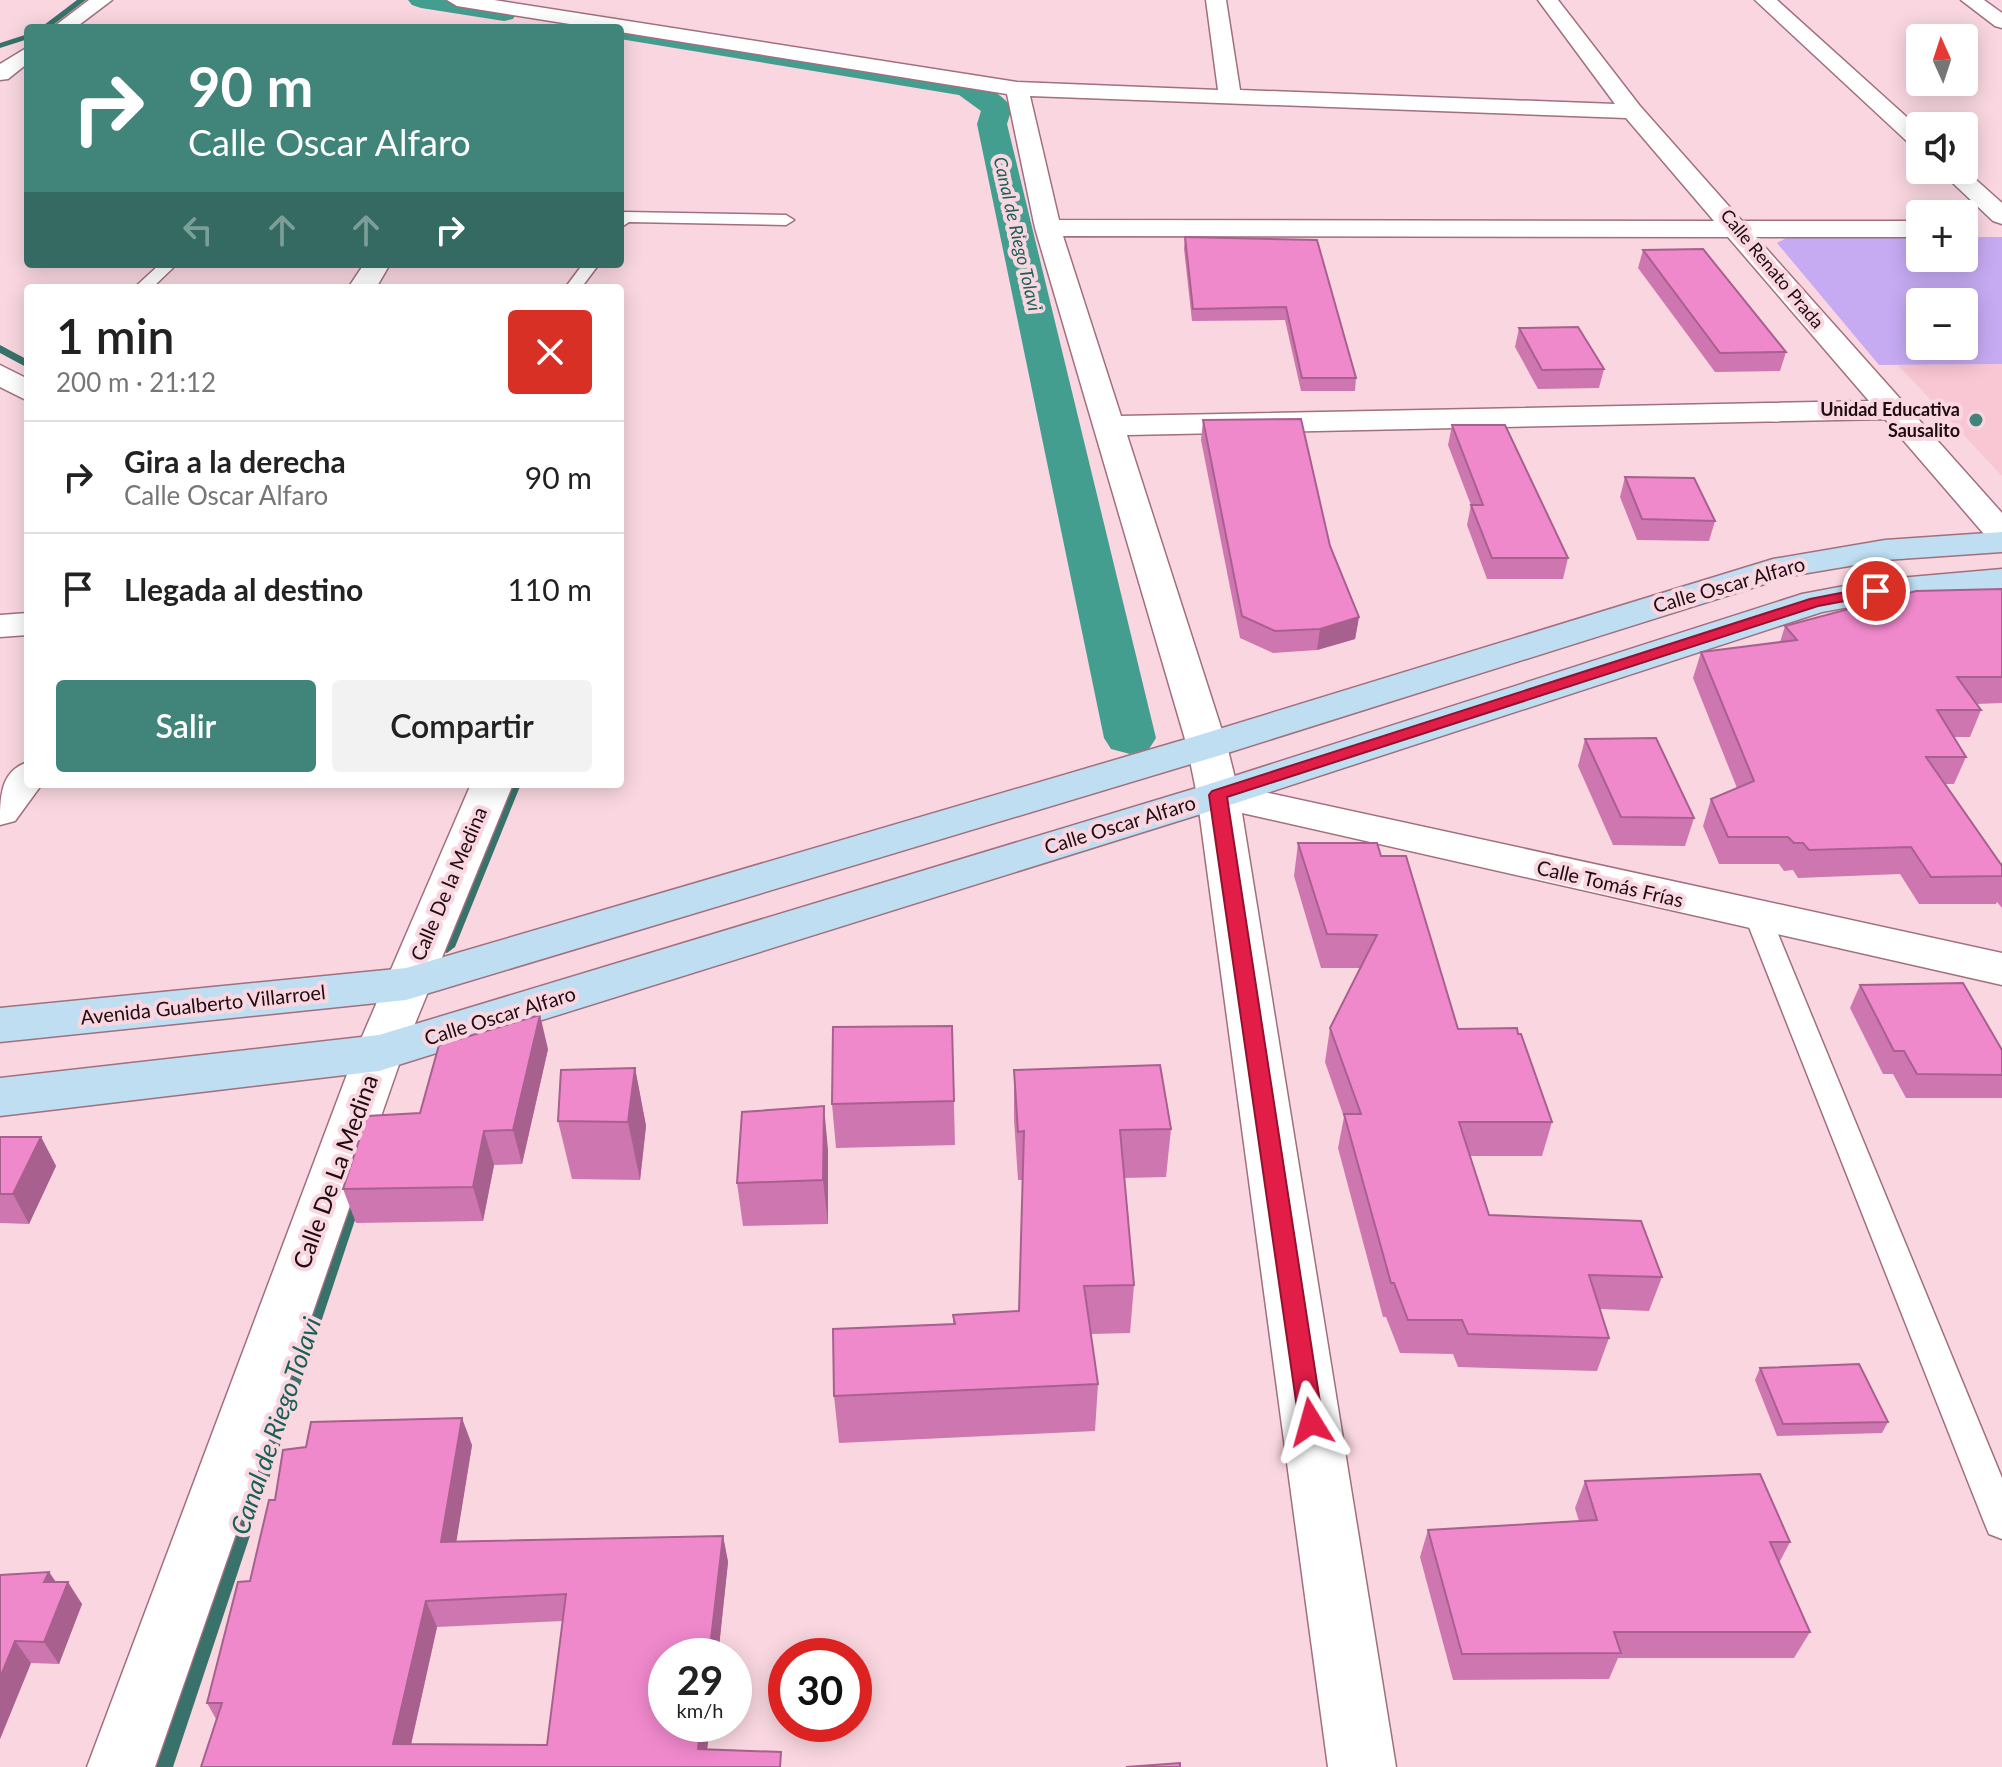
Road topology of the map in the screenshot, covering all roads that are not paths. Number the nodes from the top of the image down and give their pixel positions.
1 (102, 0) edge
2 (457, 0) edge
3 (1216, 0) edge
4 (1548, 0) edge
5 (1765, 0) edge
6 (1971, 0) edge
7 (538, 14) edge
8 (2002, 22) edge
9 (68, 24) edge
10 (602, 24) edge
11 (624, 27) edge
12 (24, 56) edge
13 (0, 74) edge
14 (1017, 89) junction
15 (1230, 95) junction
16 (1632, 111) junction
17 (1906, 128) edge
18 (1967, 184) edge
19 (2002, 216) edge
20 (624, 218) edge
21 (786, 220) dead end
22 (1048, 228) junction
23 (1738, 229) junction
24 (1906, 229) edge
25 (164, 268) edge
26 (146, 284) edge
27 (0, 374) edge
28 (24, 389) edge
29 (1893, 410) junction
30 (1108, 426) junction
31 (2002, 534) edge
32 (2002, 542) edge
33 (2002, 580) edge
34 (24, 624) edge
35 (0, 626) edge
36 (1212, 770) junction
37 (24, 780) edge
38 (490, 788) edge
39 (0, 812) edge
40 (1758, 917) junction
41 (2002, 969) edge
42 (406, 984) junction
43 (0, 1025) edge
44 (379, 1053) junction
45 (0, 1097) edge
46 (2002, 1522) edge
47 (121, 1767) edge
48 (1362, 1767) edge

1 - 9 street
2 - 7 street
3 - 15 street
4 - 16 street, Calle Renato Prada
5 - 17 street
6 - 8 street
7 - 10 street
11 - 14 street
12 - 13 street
14 - 15 street
14 - 22 street
15 - 16 street
16 - 23 street, Calle Renato Prada
18 - 19 street
20 - 21 lane
22 - 23 street
22 - 30 street
23 - 24 street
23 - 29 street, Calle Renato Prada
25 - 26 lane
27 - 28 street
29 - 30 street
29 - 31 street, Calle Renato Prada
30 - 36 street
32 - 36 main road, Calle Oscar Alfaro
33 - 36 main road, Calle Oscar Alfaro
34 - 35 street
36 - 40 street, Calle Tomás Frías
36 - 42 main road, Calle Oscar Alfaro
36 - 44 main road, Calle Oscar Alfaro
36 - 48 street
37 - 39 street
38 - 42 street, Calle De la Medina
40 - 41 street, Calle Tomás Frías
40 - 46 lane
42 - 43 main road, Avenida Gualberto Villarroel
42 - 44 street, Calle De La Medina
44 - 45 main road
44 - 47 street, Calle De La Medina

